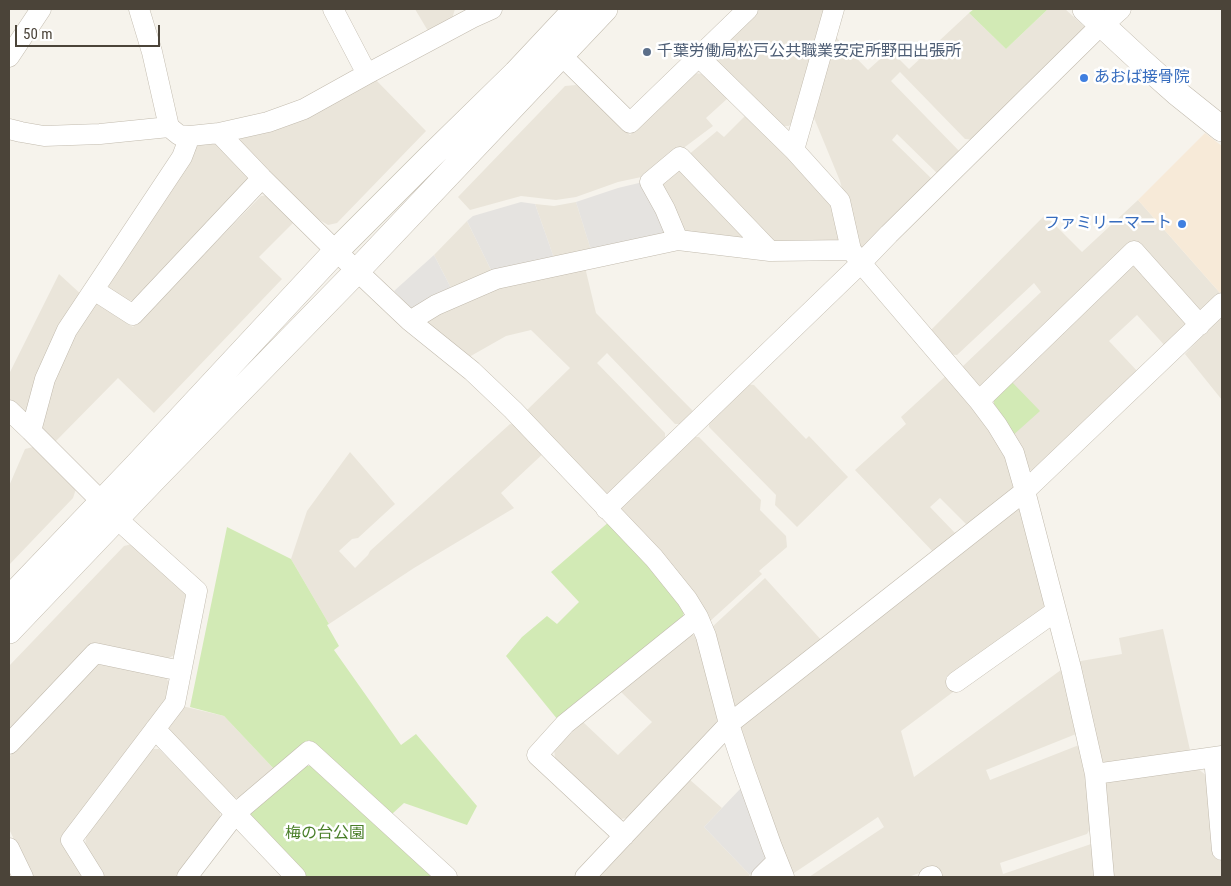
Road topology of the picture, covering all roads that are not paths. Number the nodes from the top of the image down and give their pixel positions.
1 (41, 9) edge
2 (139, 9) edge
3 (333, 9) edge
4 (492, 9) edge
5 (576, 9) edge
6 (605, 9) edge
7 (748, 9) edge
8 (834, 9) edge
9 (469, 14) edge
10 (1103, 17) edge
11 (561, 55) junction
12 (9, 57) edge
13 (699, 57) junction
14 (367, 74) junction
15 (168, 127) junction
16 (9, 129) edge
17 (1222, 129) edge
18 (219, 133) junction
19 (190, 136) junction
20 (794, 150) junction
21 (262, 178) junction
22 (678, 240) junction
23 (336, 251) junction
24 (770, 251) junction
25 (856, 256) junction
26 (357, 271) junction
27 (94, 290) junction
28 (1222, 303) edge
29 (410, 321) junction
30 (1200, 325) junction
31 (979, 401) junction
32 (9, 410) edge
33 (31, 431) junction
34 (1025, 491) junction
35 (606, 509) junction
36 (109, 510) junction
37 (9, 599) edge
38 (1056, 611) junction
39 (698, 617) junction
40 (9, 631) edge
41 (181, 671) junction
42 (956, 682) dead end
43 (729, 724) junction
44 (155, 730) junction
45 (9, 744) edge
46 (1218, 757) edge
47 (1095, 774) junction
48 (236, 813) junction
49 (624, 836) junction
50 (9, 848) edge
51 (1222, 850) edge
52 (781, 869) edge
53 (23, 877) edge
54 (94, 877) edge
55 (187, 877) edge
56 (296, 877) edge
57 (447, 877) edge
58 (585, 877) edge
59 (761, 877) edge
60 (1104, 877) edge

1 - 12 street
2 - 15 street
3 - 14 street
4 - 9 street
5 - 23 street
6 - 11 street
7 - 13 street
8 - 20 street
9 - 14 street
10 - 17 street
10 - 25 street
11 - 13 street
11 - 26 street
13 - 20 street
14 - 18 street
15 - 16 street
15 - 19 street
18 - 19 street
18 - 21 street
19 - 27 street
20 - 25 street
21 - 23 street
21 - 27 street
22 - 24 street
22 - 24 street
22 - 29 street
23 - 26 street
23 - 36 street
24 - 25 street
25 - 31 street
25 - 35 street
26 - 29 street
26 - 36 street
27 - 33 street
28 - 30 street
29 - 35 street
30 - 31 street
30 - 34 street
31 - 34 street
32 - 33 street
33 - 36 street
34 - 38 street
34 - 43 street
35 - 39 street
36 - 37 street
36 - 40 street
36 - 41 street
38 - 42 street
38 - 47 street
39 - 43 street
39 - 49 street
41 - 44 street
41 - 45 street
43 - 49 street
43 - 52 street
44 - 48 street
44 - 54 street
46 - 47 street
46 - 51 street
47 - 60 street
48 - 55 street
48 - 56 street
48 - 57 street
49 - 58 street
50 - 53 street
52 - 59 street

